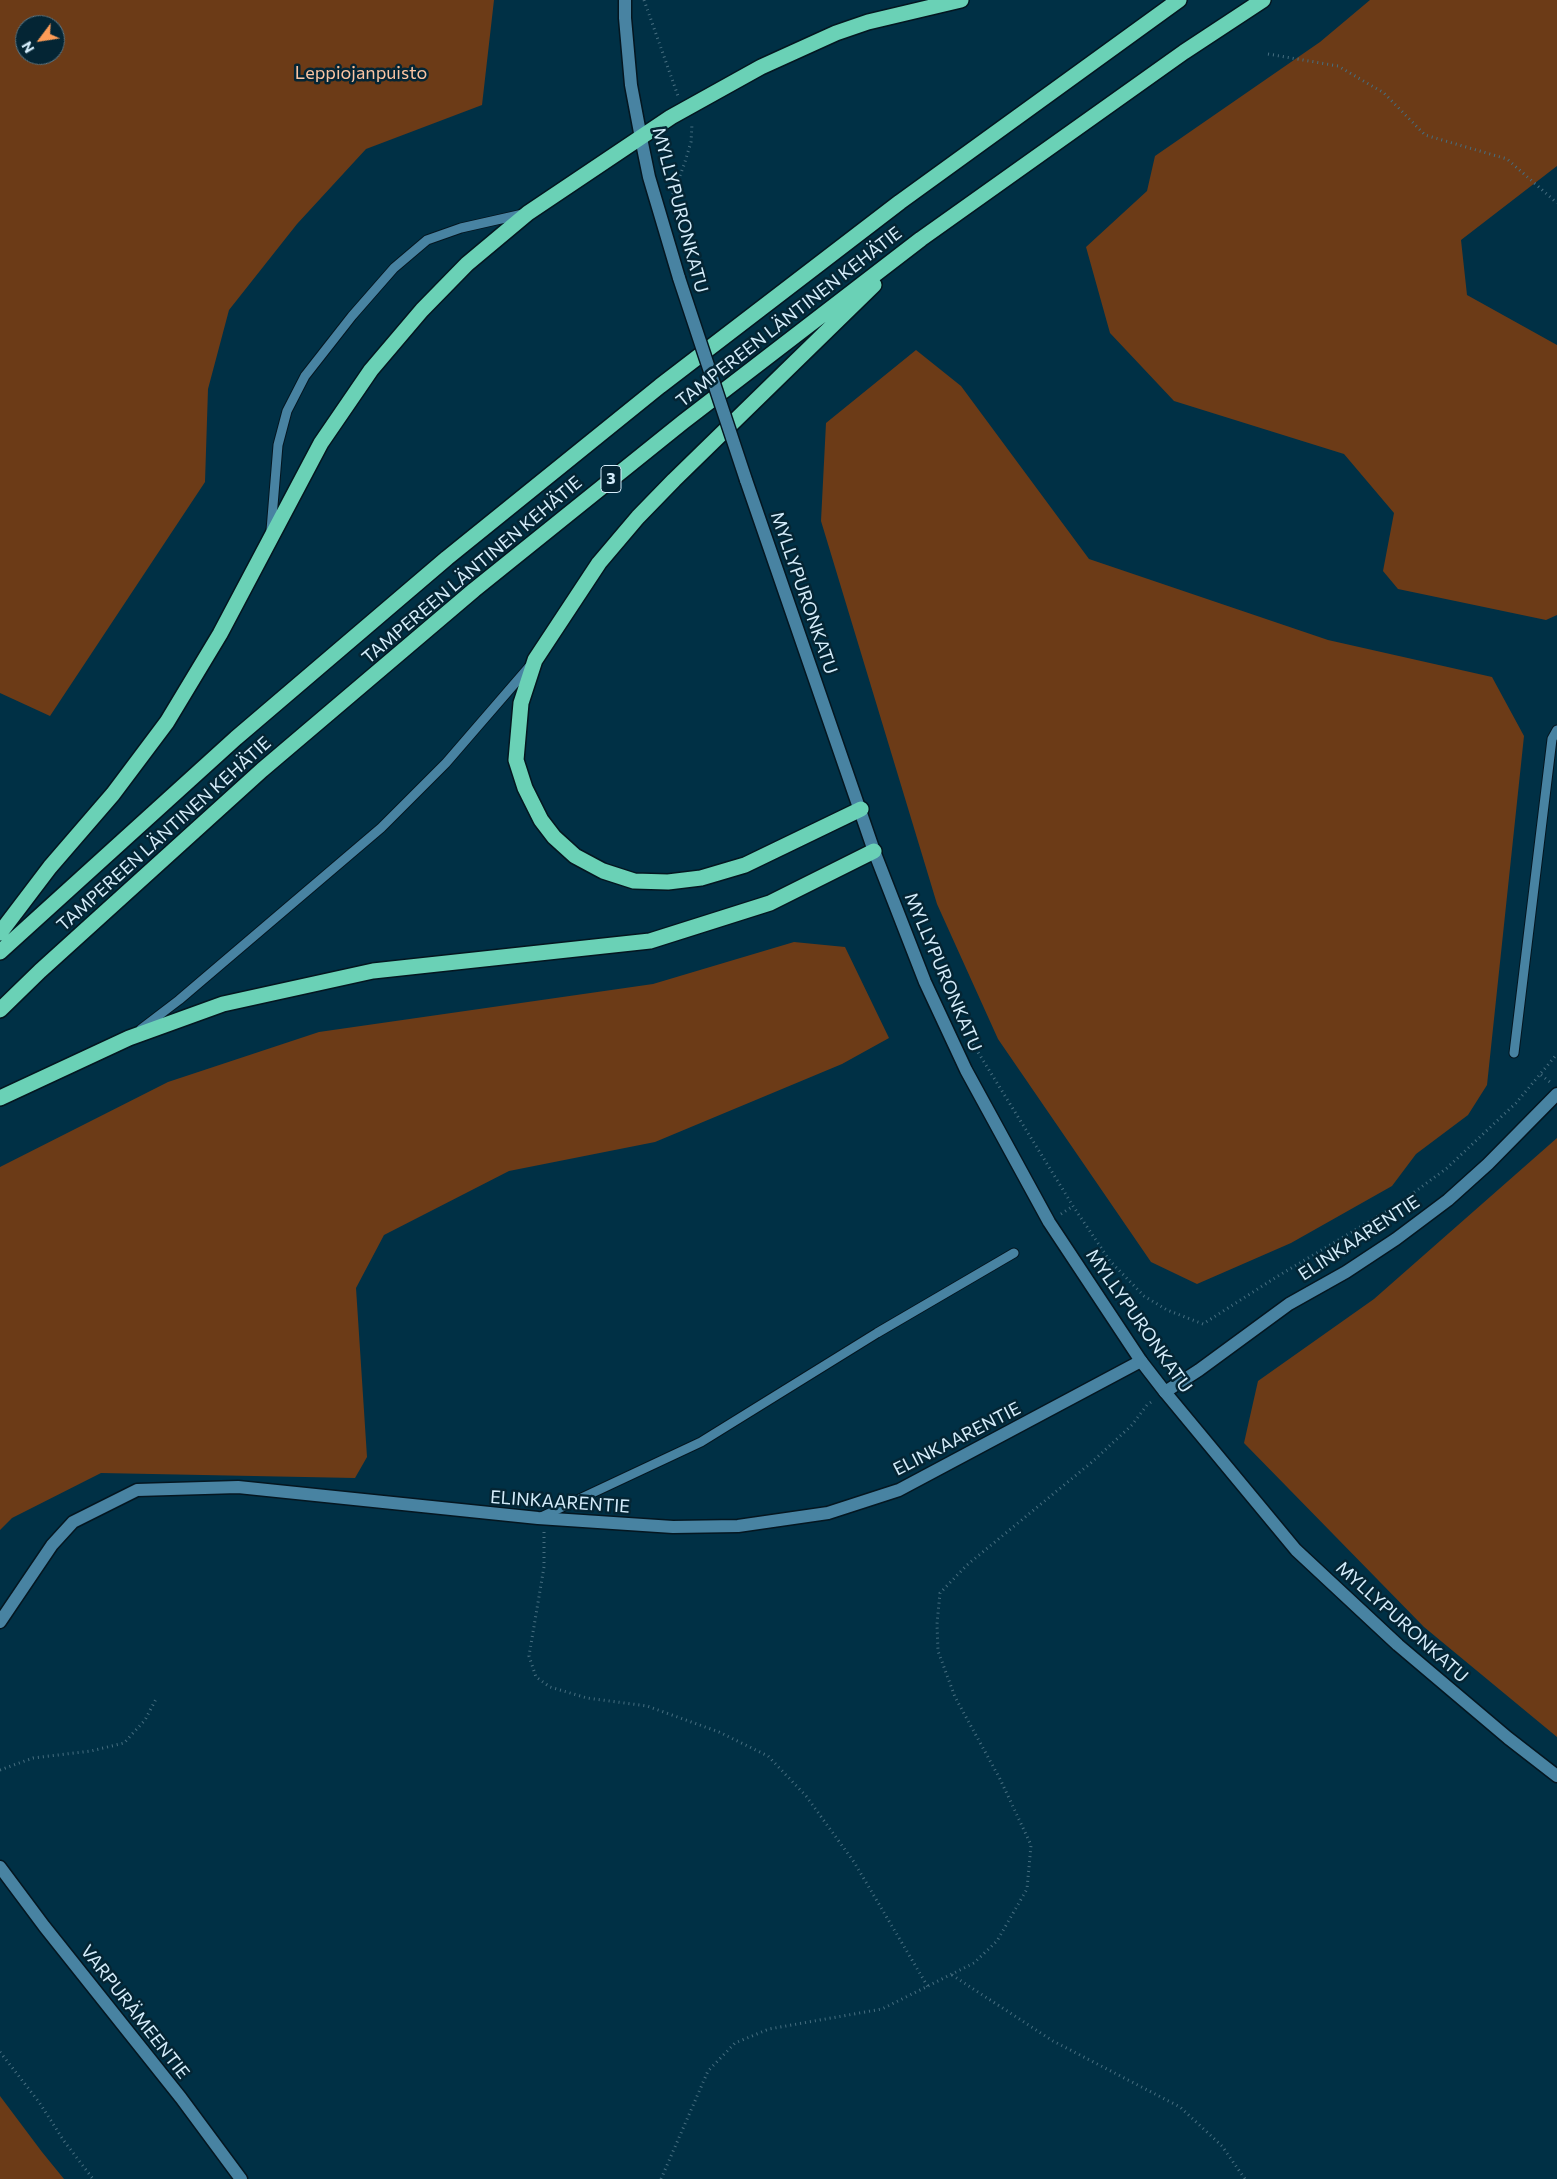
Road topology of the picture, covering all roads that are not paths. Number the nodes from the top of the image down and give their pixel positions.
1 (625, 0) edge
2 (961, 0) edge
3 (1179, 0) edge
4 (1263, 0) edge
5 (641, 138) junction
6 (528, 213) junction
7 (921, 239) junction
8 (270, 537) junction
9 (535, 660) junction
10 (1557, 730) edge
11 (861, 809) junction
12 (874, 851) junction
13 (0, 933) edge
14 (0, 952) edge
15 (0, 1010) edge
16 (129, 1038) junction
17 (1514, 1053) dead end
18 (1557, 1094) edge
19 (0, 1098) edge
20 (1014, 1252) dead end
21 (1141, 1361) junction
22 (1165, 1392) junction
23 (541, 1518) junction
24 (0, 1622) edge
25 (1557, 1776) edge
26 (0, 1867) edge
27 (241, 2179) edge

1 - 5 street, MYLLYPURONKATU
2 - 5 highway
3 - 14 highway, TAMPEREEN LÄNTINEN KEHÄTIE / 3
4 - 7 highway, TAMPEREEN LÄNTINEN KEHÄTIE / 3
5 - 6 highway
5 - 11 street, MYLLYPURONKATU, bridge
6 - 8 highway
6 - 8 lane
7 - 9 highway
7 - 15 highway, TAMPEREEN LÄNTINEN KEHÄTIE / 3
8 - 13 highway
9 - 11 highway
9 - 16 lane
10 - 17 lane
11 - 12 street, MYLLYPURONKATU
12 - 16 highway
12 - 21 street, MYLLYPURONKATU
16 - 19 highway
18 - 22 street, ELINKAARENTIE
20 - 23 lane
21 - 22 street, MYLLYPURONKATU
21 - 23 street, ELINKAARENTIE
22 - 25 street, MYLLYPURONKATU
23 - 24 street, ELINKAARENTIE
26 - 27 street, VARPURÄMEENTIE

